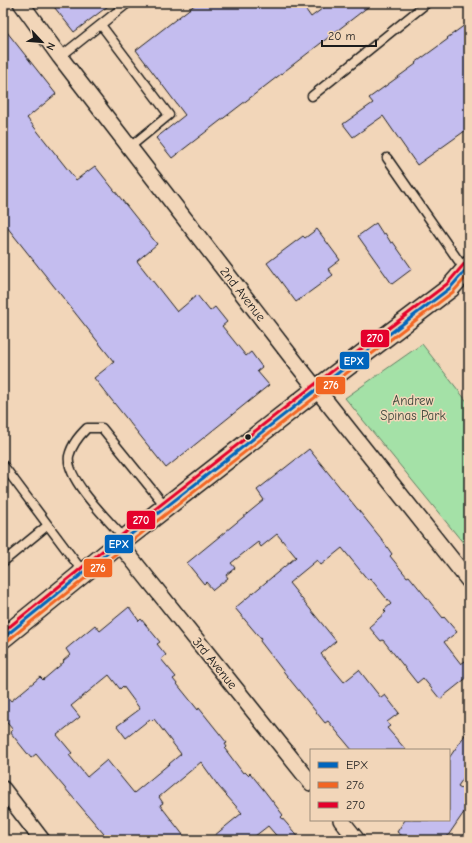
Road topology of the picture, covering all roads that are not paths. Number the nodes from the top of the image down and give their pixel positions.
1 (21, 3) edge
2 (128, 3) edge
3 (427, 3) edge
4 (101, 25) junction
5 (60, 57) junction
6 (312, 96) dead end
7 (130, 147) junction
8 (387, 158) dead end
9 (467, 268) edge
10 (317, 389) junction
11 (3, 465) edge
12 (166, 507) junction
13 (48, 525) junction
14 (122, 541) junction
15 (3, 562) edge
16 (83, 572) junction
17 (469, 581) edge
18 (3, 638) edge
19 (310, 782) edge
20 (3, 790) edge
21 (342, 821) edge
22 (42, 840) edge
23 (357, 840) edge

1 - 5 street, 2nd Avenue
2 - 4 lane
3 - 6 lane
4 - 5 lane
4 - 7 lane
5 - 7 street, 2nd Avenue
7 - 10 street, 2nd Avenue
8 - 9 lane
9 - 10 street
10 - 12 street
10 - 17 street, 2nd Avenue
11 - 13 lane
12 - 14 street
12 - 14 lane
13 - 15 lane
13 - 16 lane
14 - 16 street
14 - 19 street, 3rd Avenue
16 - 18 street
20 - 22 street
21 - 23 street

